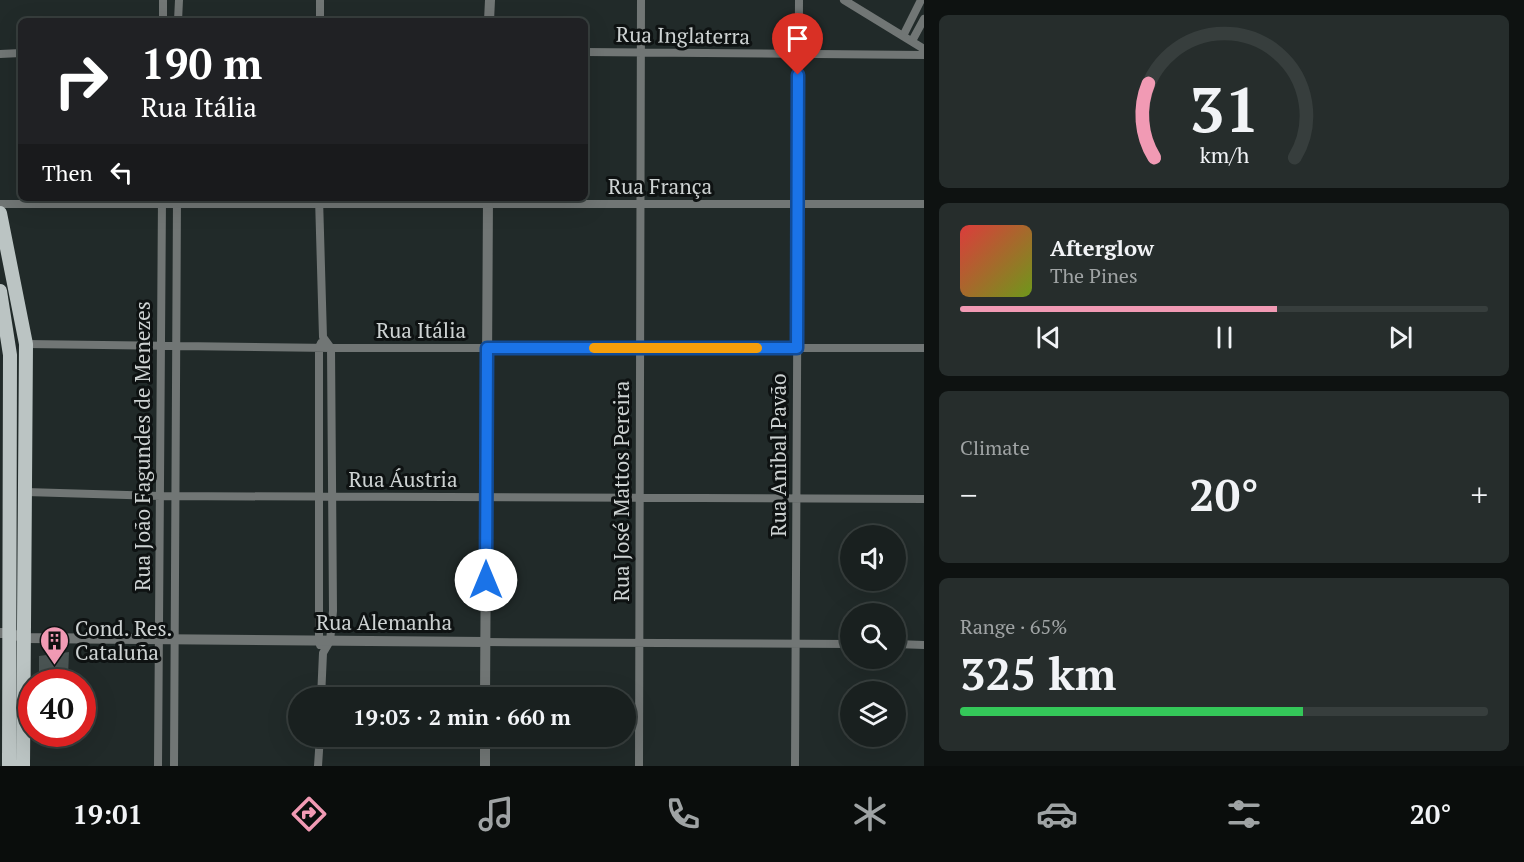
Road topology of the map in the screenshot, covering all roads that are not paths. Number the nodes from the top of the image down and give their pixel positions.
1 (163, 0) edge
2 (179, 0) edge
3 (320, 0) edge
4 (490, 0) edge
5 (641, 0) edge
6 (799, 0) edge
7 (844, 0) edge
8 (921, 0) edge
9 (163, 18) edge
10 (178, 18) edge
11 (320, 18) edge
12 (489, 18) edge
13 (924, 19) edge
14 (903, 36) junction
15 (912, 41) junction
16 (924, 49) edge
17 (588, 52) edge
18 (641, 52) junction
19 (18, 53) edge
20 (0, 54) edge
21 (798, 54) junction
22 (924, 55) edge
23 (162, 201) edge
24 (177, 201) edge
25 (319, 201) edge
26 (488, 201) edge
27 (0, 204) edge
28 (640, 204) junction
29 (798, 204) junction
30 (924, 204) edge
31 (0, 213) edge
32 (0, 291) edge
33 (323, 338) junction
34 (26, 344) junction
35 (161, 346) junction
36 (175, 346) junction
37 (319, 348) junction
38 (331, 348) junction
39 (487, 348) junction
40 (640, 348) junction
41 (797, 348) junction
42 (924, 348) edge
43 (5, 355) edge
44 (5, 490) edge
45 (26, 492) junction
46 (160, 496) junction
47 (175, 496) junction
48 (318, 496) junction
49 (333, 496) junction
50 (486, 497) junction
51 (639, 497) junction
52 (796, 498) junction
53 (924, 498) edge
54 (4, 633) edge
55 (25, 639) junction
56 (159, 639) junction
57 (174, 639) junction
58 (324, 641) junction
59 (485, 642) junction
60 (639, 643) junction
61 (796, 644) junction
62 (840, 644) edge
63 (906, 644) edge
64 (924, 645) edge
65 (4, 649) edge
66 (321, 687) edge
67 (485, 687) edge
68 (319, 747) edge
69 (485, 747) edge
70 (9, 766) edge
71 (23, 766) edge
72 (158, 766) edge
73 (174, 766) edge
74 (318, 766) edge
75 (485, 766) edge
76 (639, 766) edge
77 (795, 766) edge

1 - 9 street
2 - 10 street
3 - 11 street
4 - 12 street
5 - 18 street, Rua José Mattos Pereira
6 - 21 street, Rua Anibal Pavão
7 - 14 street
8 - 14 street
13 - 15 street
14 - 15 street
15 - 16 street
17 - 18 street, Rua Inglaterra
18 - 21 street, Rua Inglaterra
18 - 28 street, Rua José Mattos Pereira
19 - 20 street
21 - 22 street, Rua Inglaterra
21 - 29 street, Rua Anibal Pavão
23 - 24 street, Rua França
23 - 27 street, Rua França
23 - 35 street, Rua João Fagundes de Menezes
24 - 25 street, Rua França
24 - 36 street, Rua João Fagundes de Menezes
25 - 26 street, Rua França
25 - 33 street
26 - 28 street, Rua França
26 - 39 street
28 - 29 street, Rua França
28 - 40 street, Rua José Mattos Pereira
29 - 30 street, Rua França
29 - 41 street, Rua Anibal Pavão
31 - 34 main road
32 - 43 main road
33 - 37 street
33 - 38 street
34 - 35 street, Rua Itália
34 - 45 main road
35 - 36 street, Rua Itália
35 - 46 street, Rua João Fagundes de Menezes
36 - 37 street, Rua Itália
36 - 47 street, Rua João Fagundes de Menezes
37 - 38 street, Rua Itália
37 - 48 street
38 - 39 street, Rua Itália
38 - 49 street
39 - 40 street, Rua Itália
39 - 50 street
40 - 41 street, Rua Itália
40 - 51 street, Rua José Mattos Pereira
41 - 42 street, Rua Itália
41 - 52 street, Rua Anibal Pavão
43 - 44 main road
44 - 54 main road
45 - 46 street, Rua Áustria
45 - 55 main road
46 - 47 street, Rua Áustria
46 - 56 street, Rua João Fagundes de Menezes
47 - 48 street, Rua Áustria
47 - 57 street, Rua João Fagundes de Menezes
48 - 49 street, Rua Áustria
48 - 58 street
49 - 50 street, Rua Áustria
49 - 58 street
50 - 51 street, Rua Áustria
50 - 59 street
51 - 52 street, Rua Áustria
51 - 60 street, Rua José Mattos Pereira
52 - 53 street, Rua Áustria
52 - 61 street, Rua Anibal Pavão
54 - 55 street, Rua Alemanha
54 - 65 main road
55 - 56 street, Rua Alemanha
55 - 71 main road
56 - 57 street, Rua Alemanha
56 - 72 street, Rua João Fagundes de Menezes
57 - 58 street, Rua Alemanha
57 - 73 street, Rua João Fagundes de Menezes
58 - 59 street, Rua Alemanha
58 - 66 street
59 - 60 street, Rua Alemanha
59 - 67 street
60 - 61 street, Rua Alemanha
60 - 76 street, Rua José Mattos Pereira
61 - 62 street, Rua Alemanha
61 - 77 street, Rua Anibal Pavão
63 - 64 street
65 - 70 main road
68 - 74 street
69 - 75 street

